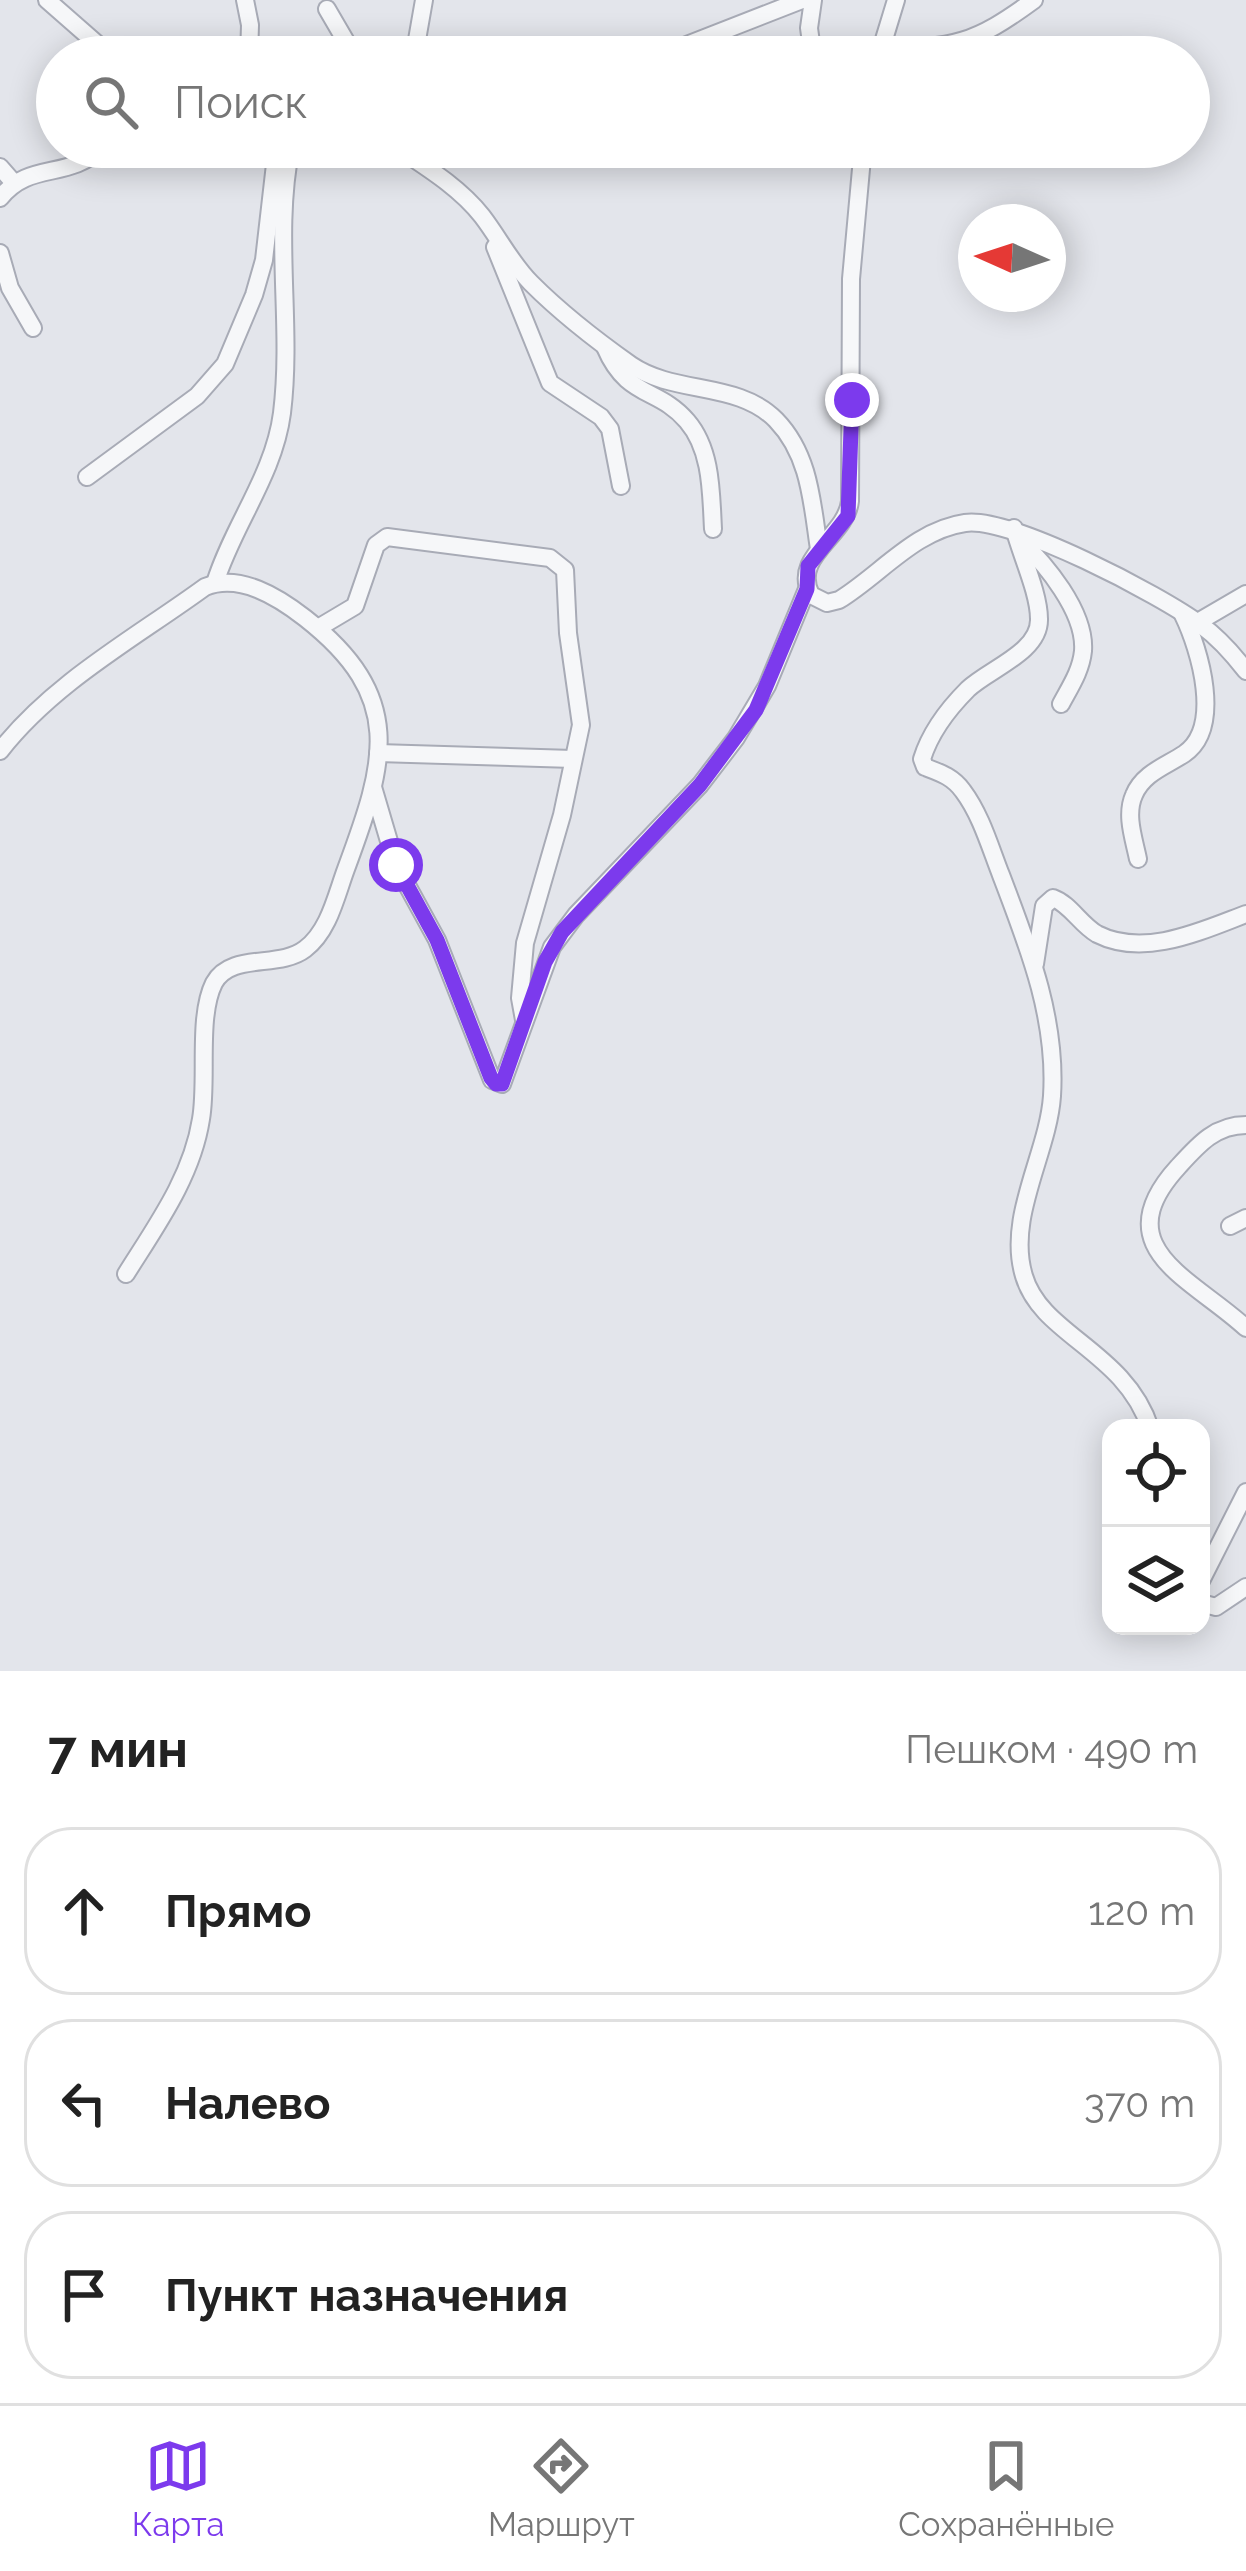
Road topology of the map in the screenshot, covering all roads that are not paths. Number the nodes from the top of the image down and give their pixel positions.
1 (47, 0) edge
2 (58, 0) edge
3 (245, 0) edge
4 (424, 0) edge
5 (802, 0) edge
6 (813, 0) edge
7 (896, 0) edge
8 (1034, 0) edge
9 (327, 9) dead end
10 (68, 18) junction
11 (88, 36) edge
12 (250, 36) edge
13 (343, 36) edge
14 (417, 36) edge
15 (710, 36) edge
16 (810, 36) edge
17 (885, 36) edge
18 (979, 36) edge
19 (0, 167) edge
20 (67, 168) edge
21 (275, 168) edge
22 (289, 168) edge
23 (424, 168) edge
24 (861, 168) edge
25 (14, 183) junction
26 (0, 198) edge
27 (493, 232) junction
28 (2, 262) edge
29 (0, 302) edge
30 (33, 328) dead end
31 (603, 343) junction
32 (87, 477) dead end
33 (621, 486) dead end
34 (713, 529) dead end
35 (1015, 532) junction
36 (819, 549) junction
37 (215, 583) junction
38 (807, 589) junction
39 (1246, 594) edge
40 (1190, 618) junction
41 (318, 628) junction
42 (1246, 671) edge
43 (1061, 704) dead end
44 (0, 751) edge
45 (378, 753) junction
46 (573, 759) junction
47 (373, 787) junction
48 (1138, 859) dead end
49 (1246, 914) edge
50 (1034, 970) junction
51 (525, 1023) junction
52 (1246, 1125) edge
53 (126, 1274) dead end
54 (1246, 1328) edge
55 (1146, 1419) edge
56 (1246, 1492) edge
57 (1210, 1563) edge
58 (1246, 1587) edge
59 (1210, 1605) edge

1 - 10 street
2 - 10 street
3 - 12 street
4 - 14 street
5 - 15 street
6 - 16 street
7 - 17 street
8 - 18 street
9 - 13 street
10 - 11 street
19 - 25 street
20 - 25 street
21 - 32 street
22 - 37 street
23 - 27 street
24 - 36 street
25 - 26 street
27 - 31 street
27 - 33 street
28 - 29 street
28 - 30 street
31 - 34 street
31 - 36 street
35 - 38 street
35 - 40 street
35 - 43 street
35 - 50 street
36 - 38 street
37 - 41 street
37 - 44 street
38 - 51 street
39 - 40 street
40 - 42 street
40 - 48 street
41 - 45 street
41 - 46 street
45 - 46 street
45 - 47 street
46 - 51 street
47 - 51 street
47 - 53 street
49 - 50 street
50 - 55 street
52 - 54 street
56 - 57 street
58 - 59 street

